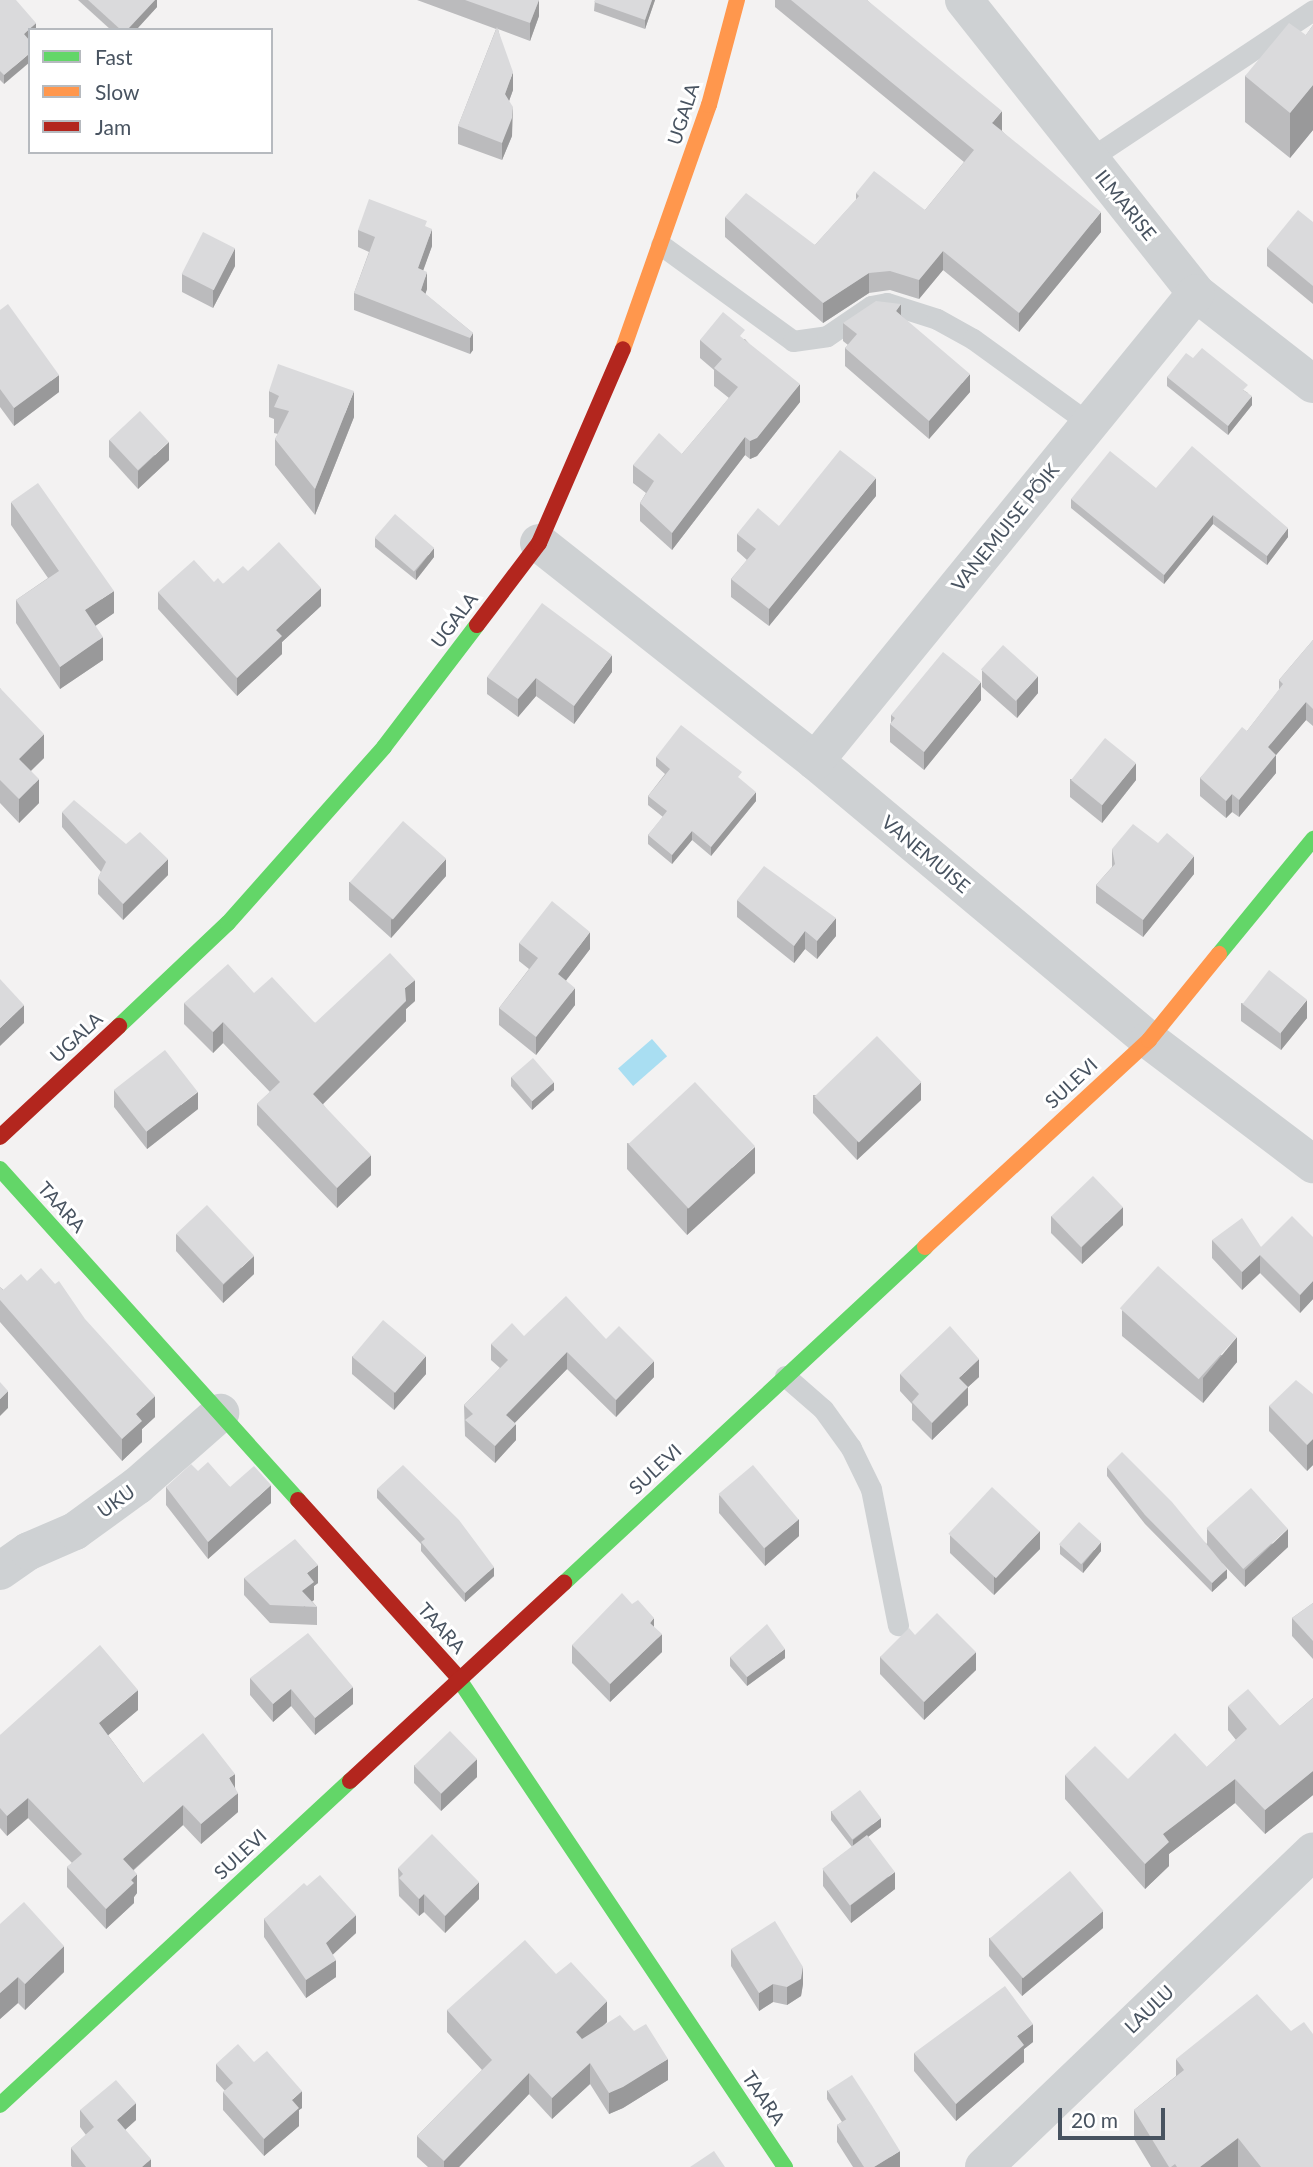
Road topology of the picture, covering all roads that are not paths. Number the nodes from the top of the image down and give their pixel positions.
1 (737, 0) edge
2 (964, 0) edge
3 (1313, 10) edge
4 (1089, 159) junction
5 (661, 246) junction
6 (1196, 293) junction
7 (1313, 384) edge
8 (1090, 424) junction
9 (539, 543) junction
10 (815, 761) junction
11 (1313, 839) edge
12 (1149, 1040) junction
13 (0, 1138) edge
14 (1313, 1164) edge
15 (0, 1169) edge
16 (785, 1376) junction
17 (220, 1413) junction
18 (0, 1570) edge
19 (898, 1625) dead end
20 (460, 1679) junction
21 (1313, 1851) edge
22 (1, 2101) edge
23 (785, 2167) edge
24 (984, 2167) edge

1 - 5 street, UGALA
2 - 4 street, ILMARISE
3 - 4 lane
4 - 6 street, ILMARISE
5 - 8 lane
5 - 9 street, UGALA
6 - 7 street, ILMARISE
6 - 8 street, VANEMUISE PÕIK
8 - 10 street, VANEMUISE PÕIK
9 - 10 street, VANEMUISE
9 - 13 street, UGALA
10 - 12 street, VANEMUISE
11 - 12 street, SULEVI
12 - 14 street, VANEMUISE
12 - 16 street, SULEVI
15 - 17 street, TAARA
16 - 19 lane
16 - 20 street, SULEVI
17 - 18 street, UKU
17 - 20 street, TAARA
20 - 22 street, SULEVI
20 - 23 street, TAARA
21 - 24 street, LAULU

